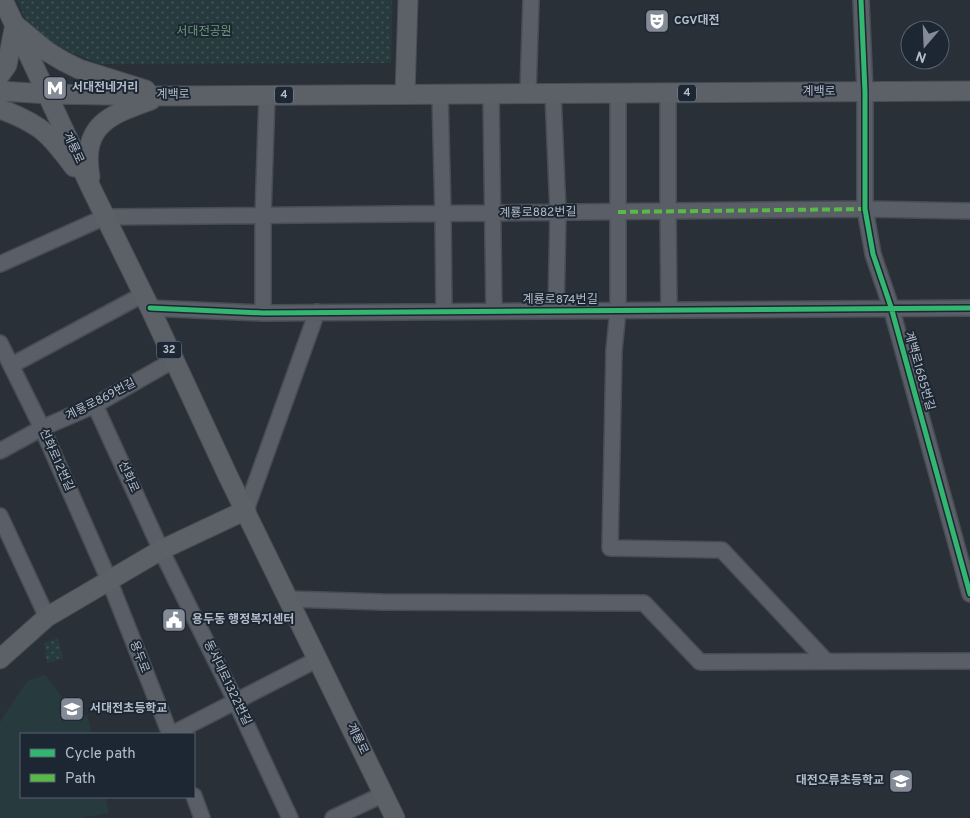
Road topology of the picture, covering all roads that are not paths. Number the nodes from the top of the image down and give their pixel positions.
1 (3, 0) edge
2 (408, 0) edge
3 (531, 0) edge
4 (861, 0) edge
5 (15, 24) junction
6 (0, 74) edge
7 (0, 91) edge
8 (970, 91) edge
9 (865, 92) junction
10 (528, 93) junction
11 (554, 93) junction
12 (618, 93) junction
13 (668, 93) junction
14 (48, 94) junction
15 (405, 94) junction
16 (440, 94) junction
17 (491, 94) junction
18 (267, 95) junction
19 (163, 96) junction
20 (0, 109) edge
21 (92, 190) junction
22 (865, 209) junction
23 (970, 211) edge
24 (618, 212) junction
25 (668, 212) junction
26 (492, 213) junction
27 (558, 213) junction
28 (443, 214) junction
29 (263, 216) junction
30 (106, 217) junction
31 (0, 264) edge
32 (147, 301) junction
33 (891, 307) junction
34 (970, 308) edge
35 (556, 310) junction
36 (618, 310) junction
37 (669, 310) junction
38 (444, 311) junction
39 (494, 311) junction
40 (317, 312) junction
41 (263, 313) junction
42 (0, 343) edge
43 (174, 360) junction
44 (12, 365) junction
45 (95, 405) junction
46 (42, 428) junction
47 (0, 451) edge
48 (246, 510) junction
49 (0, 516) edge
50 (161, 550) junction
51 (109, 580) junction
52 (970, 594) edge
53 (289, 599) junction
54 (47, 617) junction
55 (0, 659) edge
56 (318, 659) junction
57 (826, 661) junction
58 (970, 661) edge
59 (236, 702) junction
60 (171, 733) edge
61 (173, 733) edge
62 (384, 794) junction
63 (195, 798) edge
64 (202, 818) edge
65 (290, 818) edge
66 (333, 818) edge
67 (395, 818) edge

1 - 5 main road, 계룡로
2 - 15 main road
3 - 10 street
4 - 9 street, 계백로1685번길
5 - 6 main road
5 - 14 main road, 계룡로
5 - 19 main road
7 - 14 main road, 계백로
8 - 9 main road, 계백로 / 4
9 - 13 main road, 계백로 / 4
9 - 22 street, 계백로1685번길
10 - 11 main road, 계백로 / 4
10 - 17 main road, 계백로 / 4
11 - 12 main road, 계백로 / 4
11 - 27 street
12 - 13 main road, 계백로 / 4
12 - 24 street
13 - 25 street
14 - 19 main road, 계백로 / 4
14 - 21 main road, 계룡로 / 32
15 - 16 main road, 계백로 / 4
15 - 18 main road, 계백로 / 4
16 - 17 main road, 계백로 / 4
16 - 28 street
17 - 26 street
18 - 19 main road, 계백로 / 4
18 - 29 street
19 - 21 main road
20 - 21 main road
21 - 30 main road, 계룡로 / 32
22 - 23 street, 계룡로882번길
22 - 25 street, 계룡로882번길
22 - 33 street, 계백로1685번길
24 - 25 street, 계룡로882번길
24 - 27 street, 계룡로882번길
24 - 36 street
25 - 37 street
26 - 27 street, 계룡로882번길
26 - 28 street, 계룡로882번길
26 - 39 street
27 - 35 street
28 - 29 street, 계룡로882번길
28 - 38 street
29 - 30 street, 계룡로882번길
29 - 41 street
30 - 31 street
30 - 32 main road, 계룡로 / 32
32 - 41 street, 계룡로874번길
32 - 43 main road, 계룡로 / 32
32 - 44 street
33 - 34 street, 계룡로874번길
33 - 37 street, 계룡로874번길
33 - 52 street, 계백로1685번길
35 - 36 street, 계룡로874번길
35 - 39 street, 계룡로874번길
36 - 37 street, 계룡로874번길
36 - 57 street
38 - 39 street, 계룡로874번길
38 - 40 street, 계룡로874번길
40 - 41 street, 계룡로874번길
40 - 48 street
42 - 44 street, 선화로12번길
43 - 45 street, 계룡로869번길
43 - 48 main road, 계룡로 / 32
44 - 46 street, 선화로12번길
45 - 46 street, 계룡로869번길
45 - 50 street, 선화로
46 - 47 street, 계룡로869번길
46 - 51 street, 선화로12번길
48 - 50 main road
48 - 53 main road, 계룡로 / 32
49 - 54 street
50 - 51 main road
50 - 59 street, 동서대로1322번길
51 - 54 main road
51 - 60 street, 용두로
53 - 56 main road, 계룡로 / 32
53 - 57 street
54 - 55 main road
56 - 59 street
56 - 62 main road, 계룡로 / 32
57 - 58 street
59 - 61 street
59 - 65 street, 동서대로1322번길
62 - 66 street
62 - 67 main road, 계룡로 / 32
63 - 64 street

